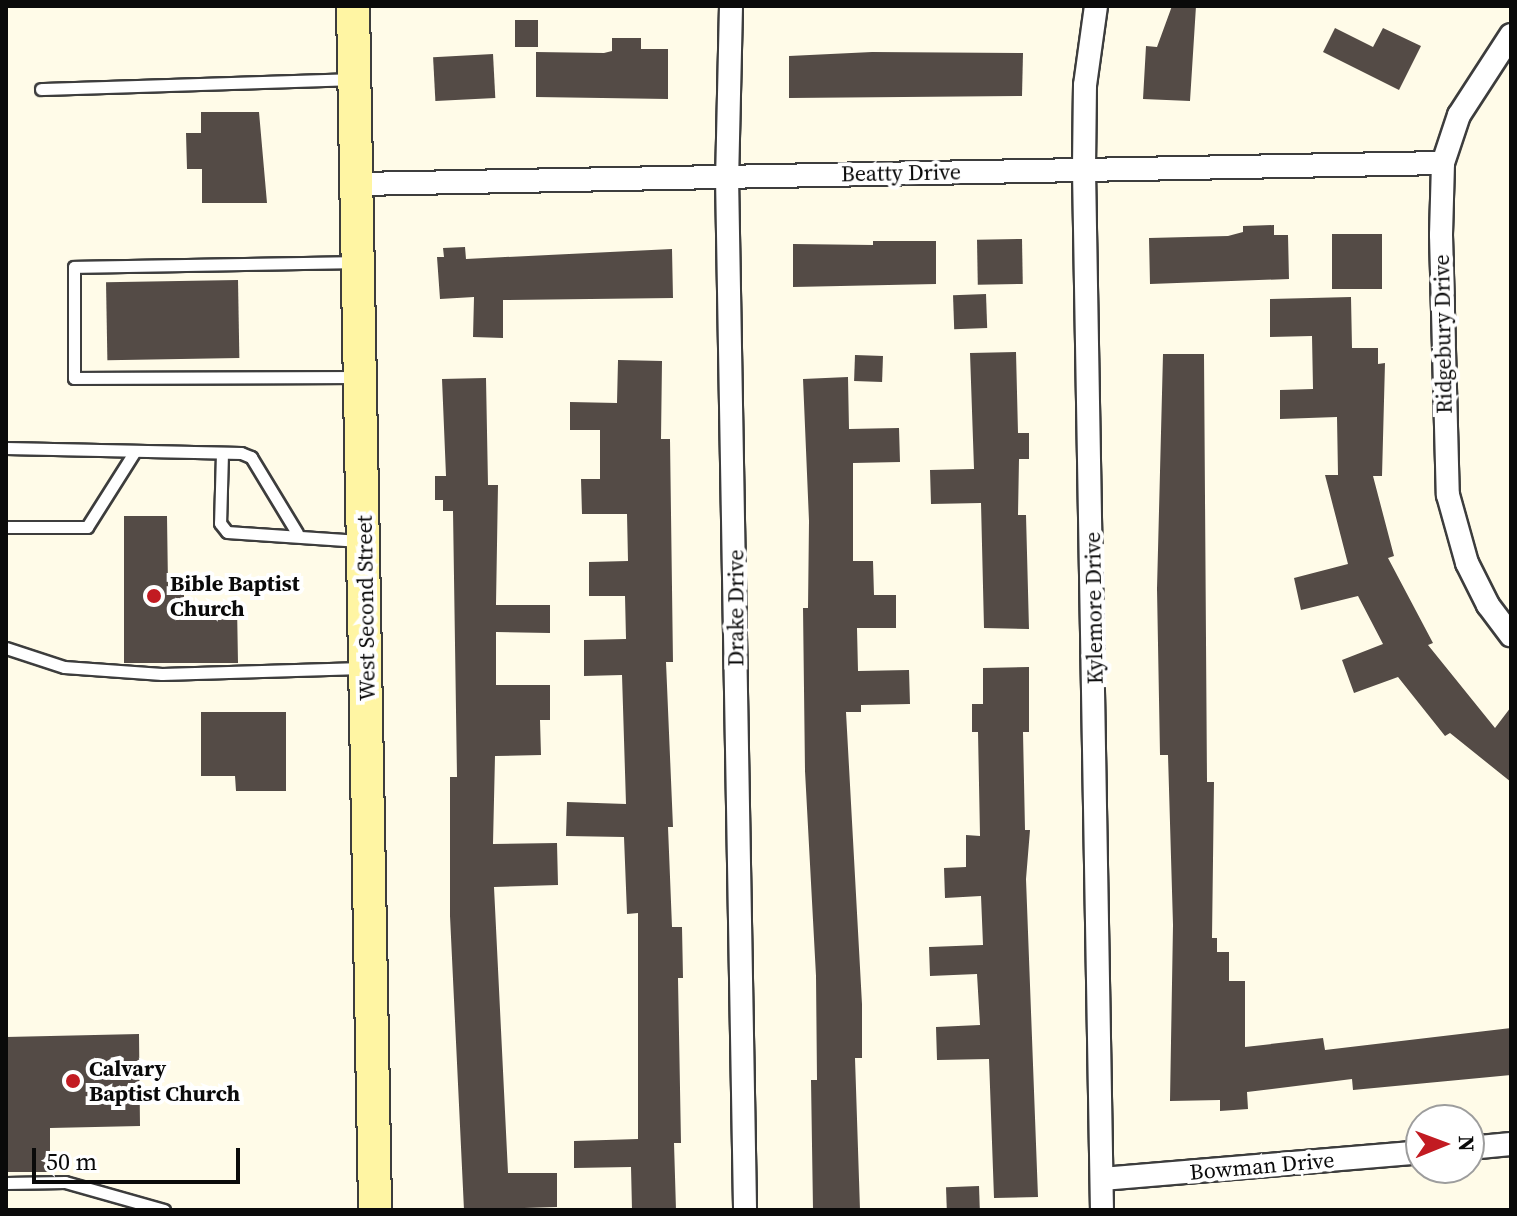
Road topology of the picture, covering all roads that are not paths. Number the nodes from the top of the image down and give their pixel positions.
1 (353, 6) edge
2 (731, 6) edge
3 (1096, 6) edge
4 (1511, 35) edge
5 (356, 78) junction
6 (41, 89) dead end
7 (1443, 163) junction
8 (1084, 170) junction
9 (727, 176) junction
10 (359, 184) junction
11 (361, 262) junction
12 (362, 377) junction
13 (6, 448) edge
14 (135, 451) junction
15 (222, 453) junction
16 (6, 527) edge
17 (297, 533) junction
18 (365, 542) junction
19 (1511, 635) edge
20 (6, 648) edge
21 (366, 668) junction
22 (1511, 1144) edge
23 (1485, 1146) edge
24 (1405, 1153) edge
25 (1102, 1179) junction
26 (6, 1183) edge
27 (164, 1210) edge
28 (375, 1210) edge
29 (745, 1210) edge
30 (1102, 1210) edge

1 - 5 main road, West Second Street
2 - 9 street, Drake Drive
3 - 8 street, Kylemore Drive
4 - 7 street, Ridgebury Drive
5 - 6 lane
5 - 10 main road, West Second Street
7 - 8 street, Beatty Drive
7 - 19 street, Ridgebury Drive
8 - 9 street, Beatty Drive
8 - 25 street, Kylemore Drive
9 - 10 street, Beatty Drive
9 - 29 street, Drake Drive
10 - 11 main road, West Second Street
11 - 12 main road, West Second Street
11 - 12 lane
12 - 18 main road, West Second Street
13 - 14 lane
14 - 15 lane
14 - 16 lane
15 - 17 lane
15 - 17 lane
17 - 18 lane
18 - 21 main road, West Second Street
20 - 21 lane
21 - 28 main road, West Second Street
22 - 23 street
24 - 25 street, Bowman Drive
25 - 30 street, Kylemore Drive
26 - 27 lane

